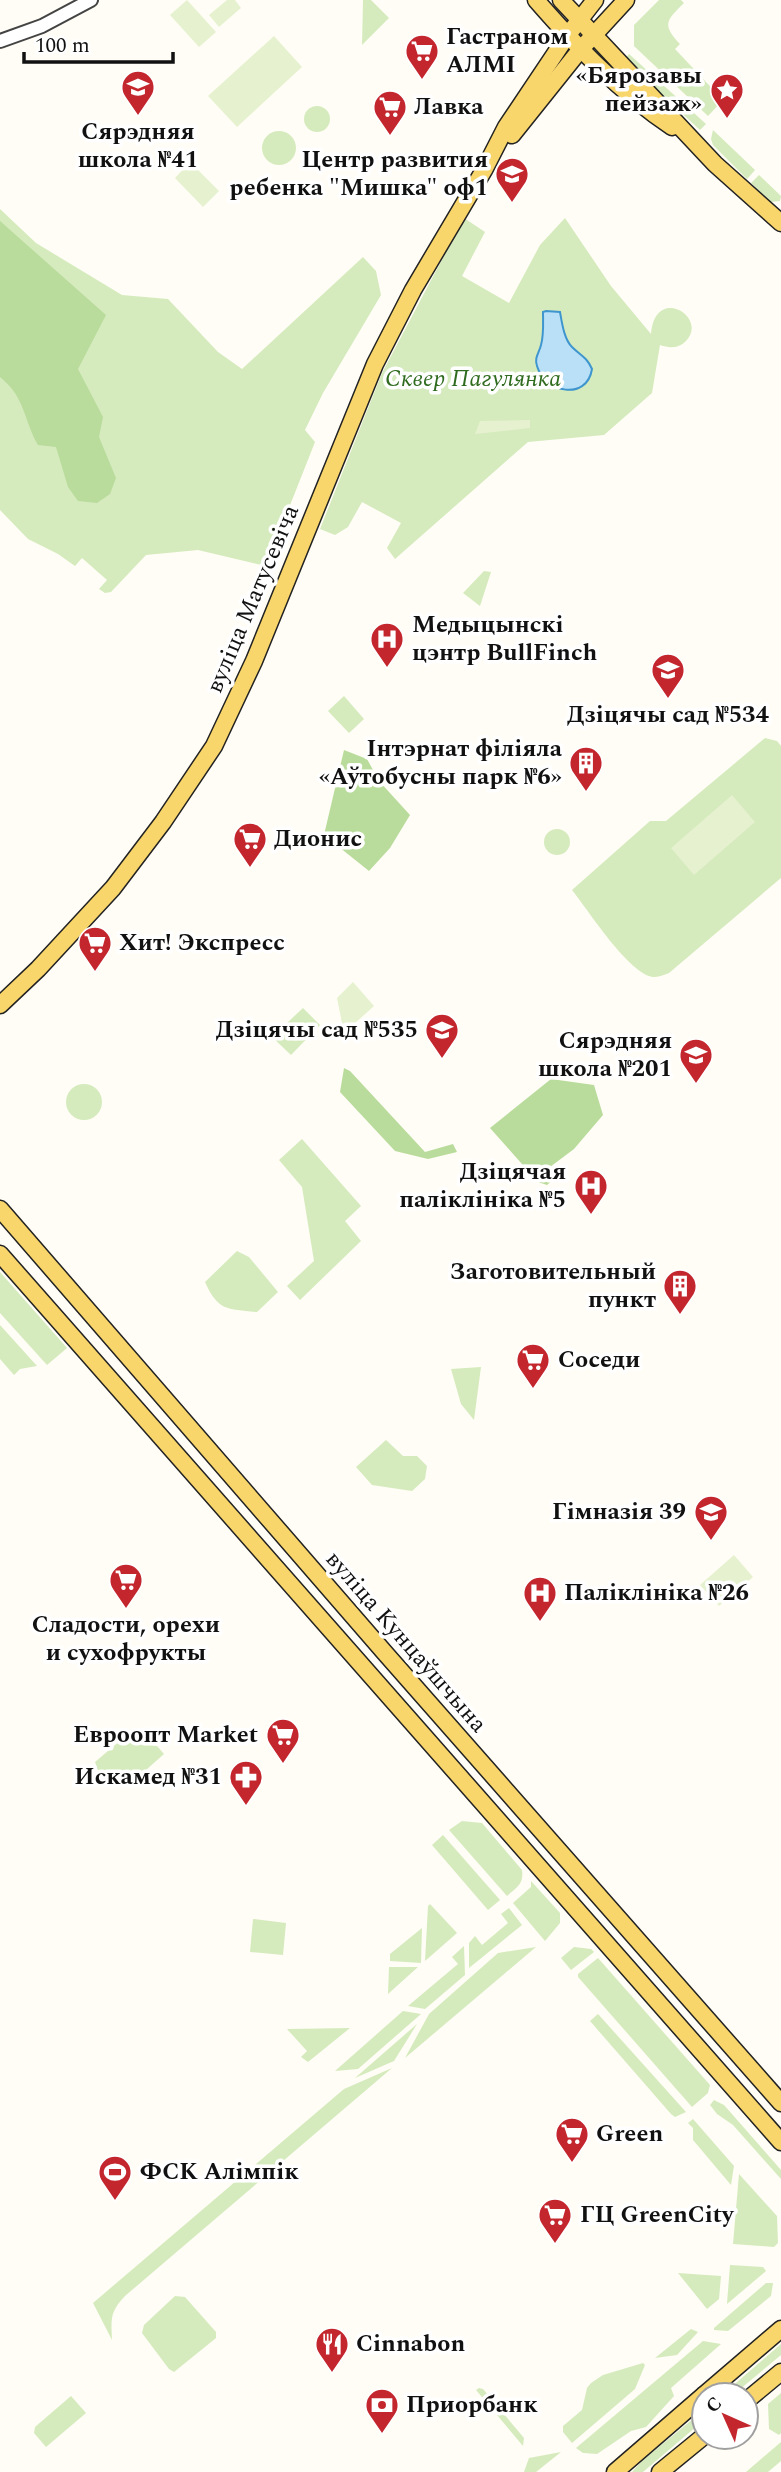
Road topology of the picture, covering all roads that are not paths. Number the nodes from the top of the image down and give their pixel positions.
1 (91, 0) edge
2 (536, 0) edge
3 (561, 0) edge
4 (595, 0) edge
5 (626, 0) edge
6 (579, 20) junction
7 (594, 35) junction
8 (567, 36) junction
9 (0, 41) edge
10 (580, 50) junction
11 (694, 142) junction
12 (484, 170) junction
13 (781, 223) edge
14 (0, 1005) edge
15 (0, 1209) edge
16 (0, 1254) edge
17 (781, 2103) edge
18 (781, 2142) edge
19 (781, 2329) edge
20 (781, 2372) edge
21 (720, 2381) edge
22 (760, 2389) edge
23 (690, 2407) edge
24 (690, 2447) edge
25 (615, 2472) edge
26 (660, 2472) edge

1 - 9 street
2 - 8 main road
3 - 6 main road
4 - 6 main road, вуліца Матусевіча
5 - 7 main road, вуліца Матусевіча
6 - 7 main road
6 - 8 main road, вуліца Матусевіча
7 - 10 main road, вуліца Матусевіча
7 - 11 main road
8 - 10 main road
8 - 12 main road, вуліца Матусевіча
10 - 11 main road
10 - 12 main road, вуліца Матусевіча
11 - 13 main road
12 - 14 main road, вуліца Матусевіча
15 - 17 main road, вуліца Кунцаўшчына
16 - 18 main road, вуліца Кунцаўшчына
19 - 21 main road
20 - 22 main road
23 - 25 main road
24 - 26 main road

